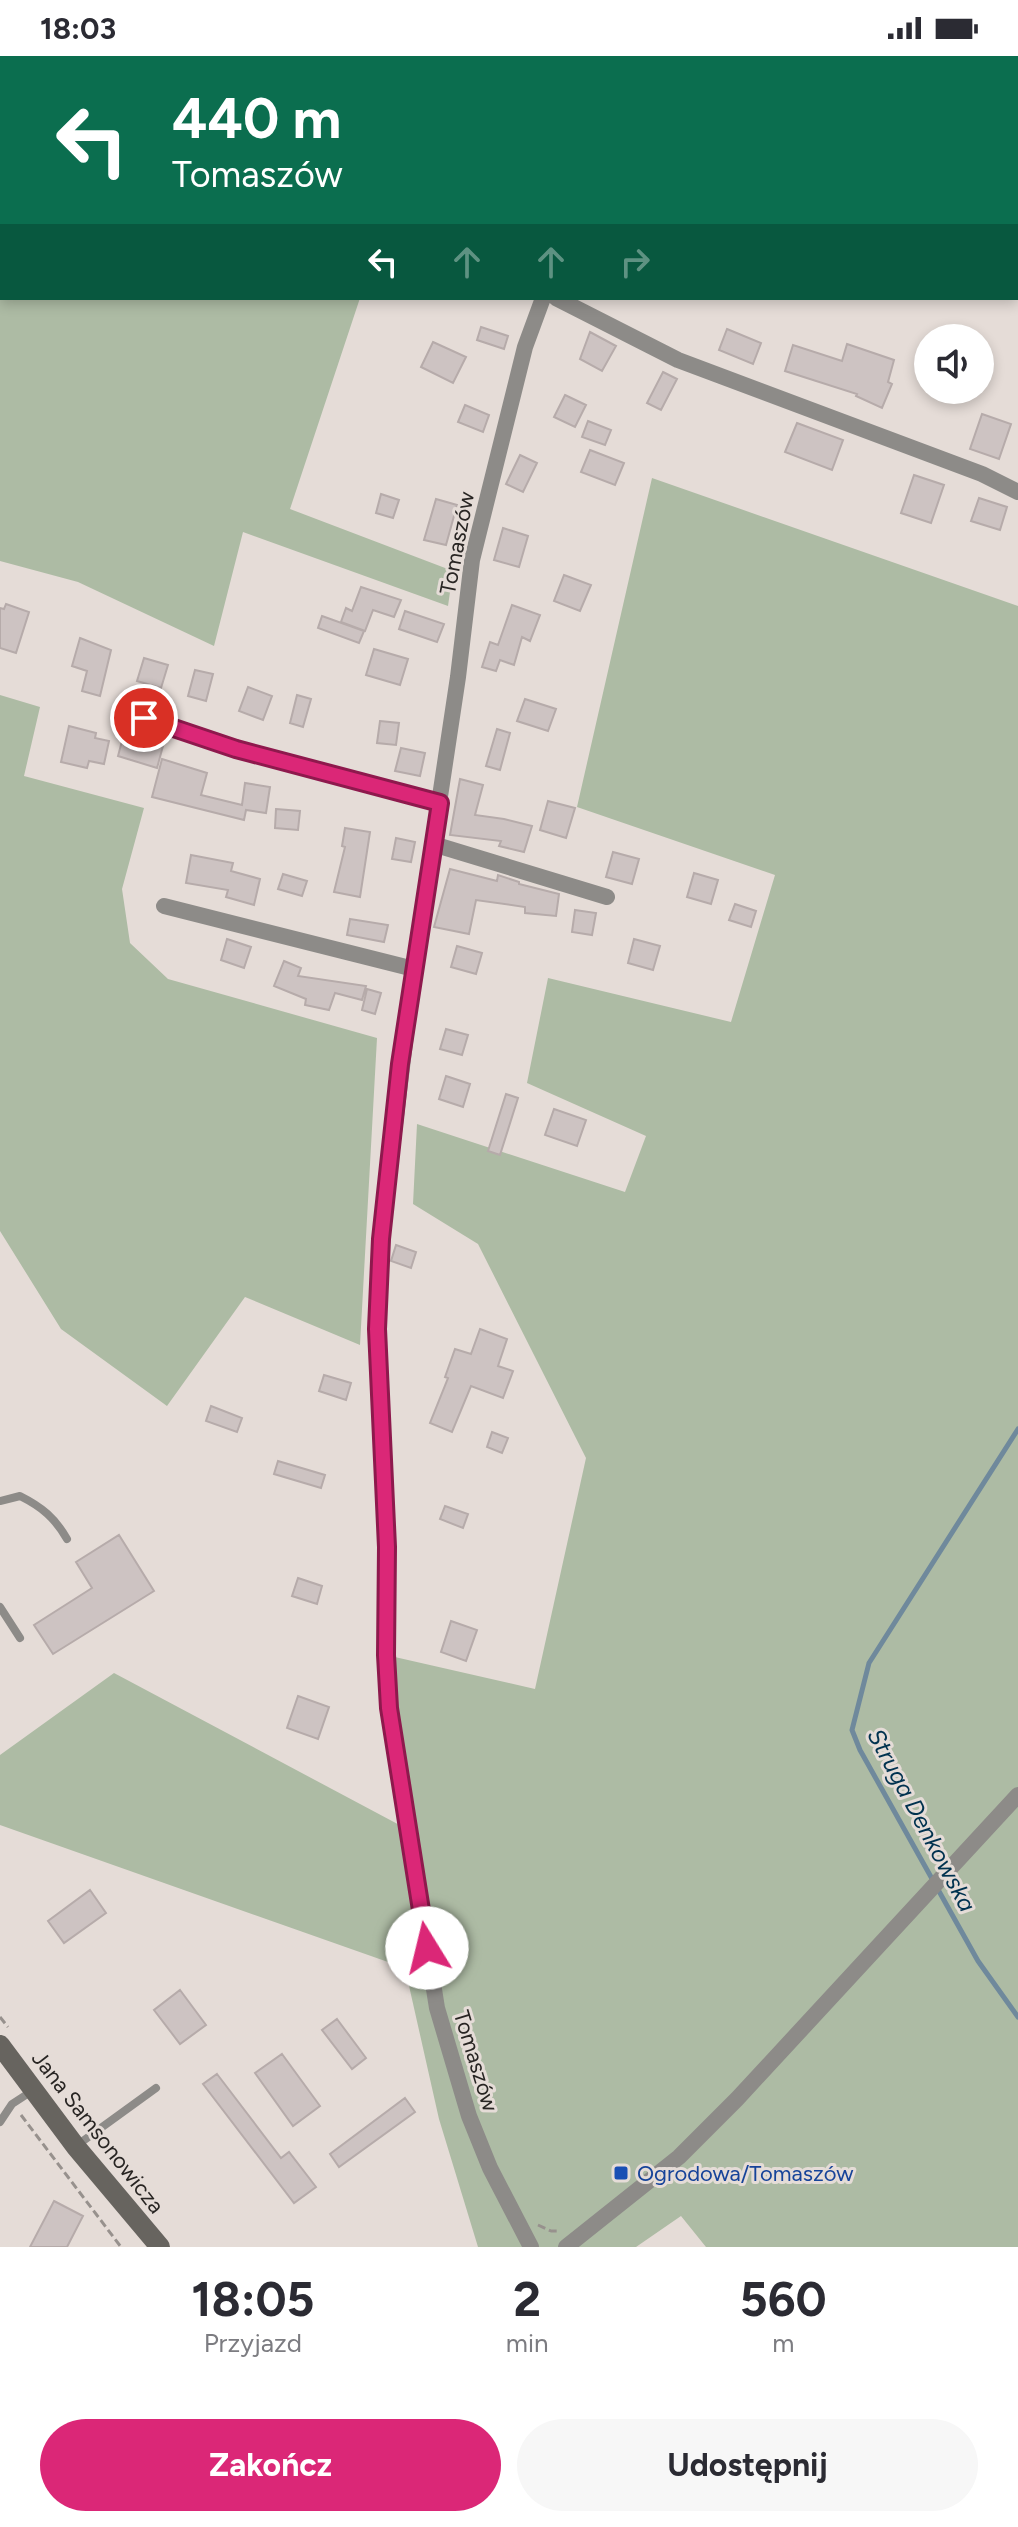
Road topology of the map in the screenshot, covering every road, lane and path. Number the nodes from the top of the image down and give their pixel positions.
1 (542, 300) edge
2 (560, 300) edge
3 (1018, 492) edge
4 (144, 718) dead end
5 (440, 803) junction
6 (433, 844) junction
7 (607, 897) dead end
8 (164, 906) dead end
9 (414, 969) junction
10 (0, 1501) edge
11 (67, 1539) dead end
12 (0, 1607) edge
13 (20, 1638) dead end
14 (1018, 1795) edge
15 (0, 2045) edge
16 (156, 2088) dead end
17 (33, 2090) junction
18 (12, 2104) junction
19 (0, 2122) edge
20 (76, 2147) junction
21 (537, 2224) dead end
22 (563, 2239) edge
23 (121, 2247) edge
24 (160, 2247) edge
25 (531, 2247) edge

1 - 5 street, Tomaszów
2 - 3 street
4 - 5 street
5 - 6 street, Tomaszów
6 - 7 street
6 - 9 street, Tomaszów
8 - 9 street
9 - 25 street, Tomaszów
10 - 11 lane
12 - 13 lane
14 - 22 street
15 - 17 main road, Jana Samsonowicza
16 - 20 lane
17 - 18 lane
17 - 20 main road, Jana Samsonowicza
18 - 19 lane
18 - 23 path
20 - 24 main road, Jana Samsonowicza
21 - 22 path

